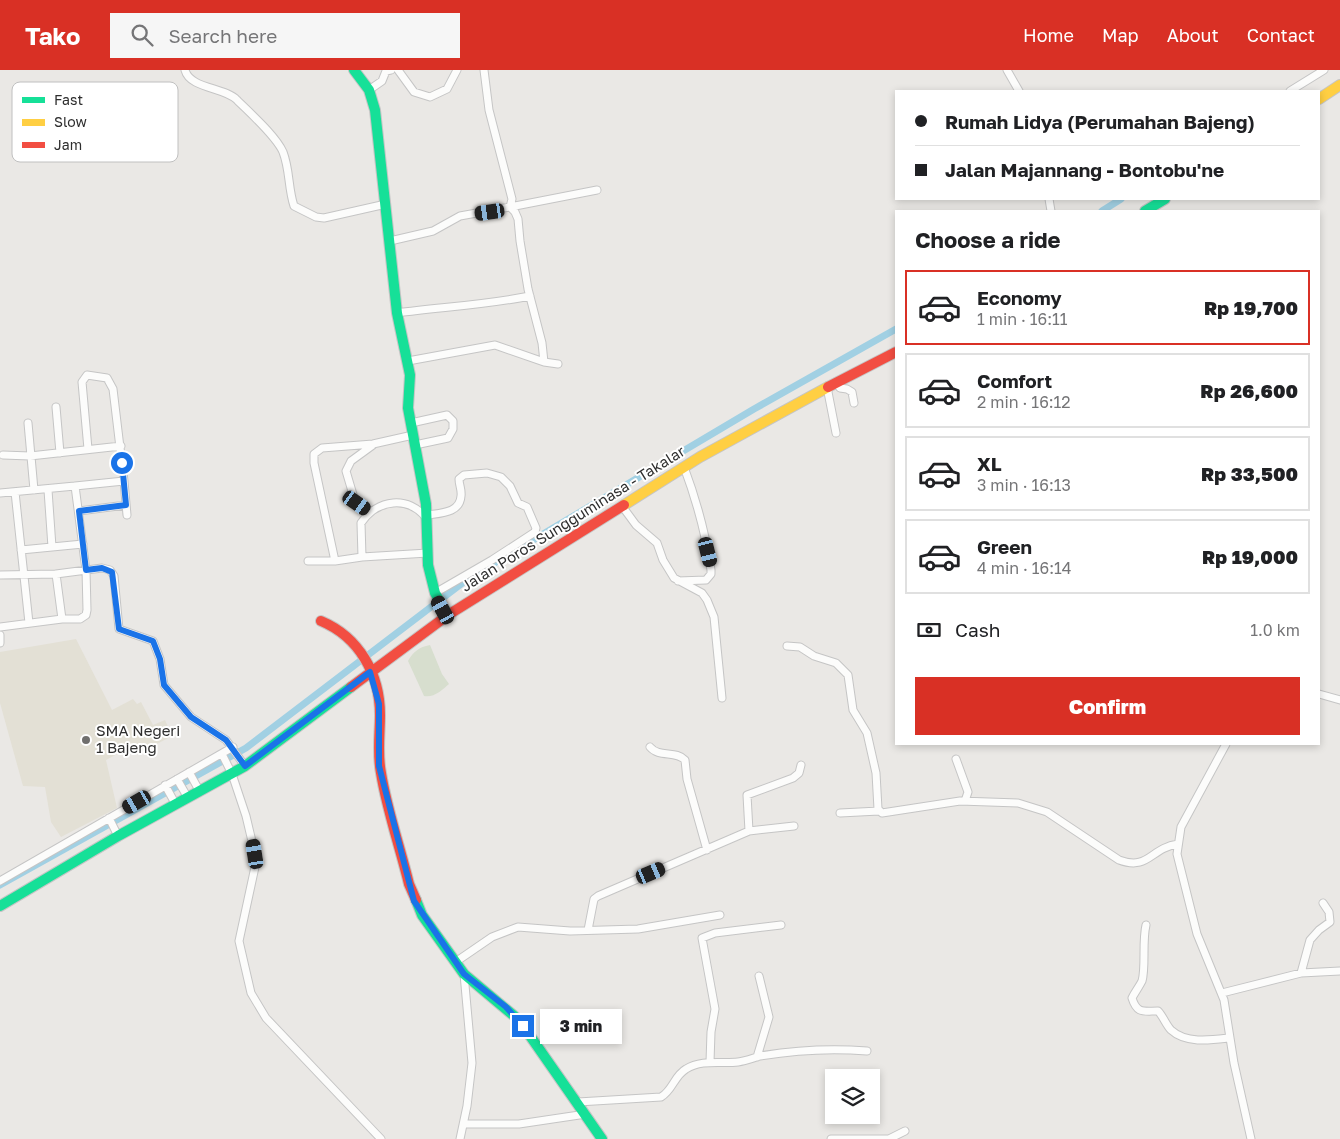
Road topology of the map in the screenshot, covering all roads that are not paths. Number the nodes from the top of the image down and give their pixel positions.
1 (185, 70) edge
2 (354, 70) edge
3 (391, 70) edge
4 (398, 70) edge
5 (457, 70) edge
6 (484, 70) edge
7 (1006, 70) edge
8 (1324, 70) edge
9 (1340, 85) edge
10 (369, 90) junction
11 (1018, 90) edge
12 (1292, 90) edge
13 (1320, 98) edge
14 (597, 190) dead end
15 (1164, 200) edge
16 (386, 204) junction
17 (510, 207) junction
18 (1149, 210) edge
19 (390, 241) junction
20 (530, 296) junction
21 (397, 313) junction
22 (895, 353) edge
23 (408, 361) junction
24 (544, 362) junction
25 (558, 364) dead end
26 (832, 385) junction
27 (854, 403) dead end
28 (56, 407) dead end
29 (28, 423) dead end
30 (410, 423) junction
31 (836, 433) dead end
32 (414, 440) junction
33 (373, 444) junction
34 (121, 446) junction
35 (88, 450) junction
36 (60, 453) junction
37 (3, 455) dead end
38 (30, 456) junction
39 (684, 467) junction
40 (124, 481) junction
41 (75, 486) junction
42 (34, 490) junction
43 (48, 490) junction
44 (15, 492) junction
45 (0, 494) edge
46 (126, 505) junction
47 (622, 506) junction
48 (79, 511) junction
49 (371, 512) junction
50 (126, 515) dead end
51 (428, 518) junction
52 (83, 544) junction
53 (52, 548) junction
54 (21, 550) junction
55 (428, 553) junction
56 (362, 557) junction
57 (308, 561) dead end
58 (335, 561) junction
59 (86, 570) junction
60 (56, 574) junction
61 (0, 575) edge
62 (24, 576) junction
63 (678, 581) junction
64 (435, 595) junction
65 (445, 612) junction
66 (62, 619) junction
67 (321, 621) dead end
68 (29, 623) junction
69 (0, 627) edge
70 (0, 635) edge
71 (0, 643) edge
72 (787, 646) dead end
73 (370, 670) junction
74 (1320, 694) edge
75 (722, 698) dead end
76 (1340, 700) edge
77 (1225, 745) edge
78 (650, 747) dead end
79 (234, 748) junction
80 (222, 755) junction
81 (956, 760) dead end
82 (243, 763) junction
83 (801, 765) dead end
84 (230, 770) junction
85 (190, 773) junction
86 (178, 780) junction
87 (166, 787) junction
88 (198, 788) junction
89 (186, 795) junction
90 (965, 801) junction
91 (175, 802) junction
92 (879, 811) junction
93 (840, 813) dead end
94 (109, 818) junction
95 (794, 826) dead end
96 (749, 830) junction
97 (117, 833) junction
98 (1178, 844) junction
99 (707, 850) junction
100 (0, 881) edge
101 (1323, 903) dead end
102 (0, 906) edge
103 (720, 915) dead end
104 (781, 925) dead end
105 (1146, 925) dead end
106 (588, 930) junction
107 (457, 961) junction
108 (1340, 971) edge
109 (1301, 973) junction
110 (464, 974) junction
111 (759, 976) dead end
112 (1222, 993) junction
113 (1229, 1038) junction
114 (867, 1051) dead end
115 (757, 1057) junction
116 (710, 1062) junction
117 (578, 1102) junction
118 (586, 1114) junction
119 (464, 1124) junction
120 (905, 1131) dead end
121 (382, 1139) edge
122 (460, 1139) edge
123 (602, 1139) edge
124 (831, 1139) edge
125 (889, 1139) edge
126 (1251, 1139) edge

1 - 16 street
2 - 10 main road
3 - 10 street
4 - 5 street
6 - 17 street
7 - 11 street
8 - 12 street
9 - 13 main road
10 - 16 main road
14 - 17 street
15 - 18 main road
16 - 19 main road
17 - 19 street
17 - 20 street
19 - 21 main road
20 - 21 street
20 - 24 street
21 - 23 main road
22 - 26 main road, Jalan Poros Sungguminasa - Takalar
23 - 24 street
23 - 30 main road
24 - 25 street
26 - 27 street
26 - 31 street
26 - 39 main road, Jalan Poros Sungguminasa - Takalar
28 - 36 street
29 - 38 street
30 - 32 main road
30 - 32 street
32 - 33 street
32 - 51 main road
33 - 49 street
33 - 58 street
34 - 35 street
34 - 35 street
34 - 40 street
35 - 36 street
36 - 38 street
37 - 38 street
38 - 42 street
39 - 47 main road, Jalan Poros Sungguminasa - Takalar
39 - 63 street
40 - 41 street
40 - 46 street
41 - 43 street
41 - 48 street
42 - 43 street
42 - 44 street
43 - 53 street
44 - 45 street
44 - 54 street
46 - 48 street
46 - 50 street
47 - 63 street
47 - 65 main road, Jalan Poros Sungguminasa - Takalar
48 - 52 street
49 - 51 street
49 - 56 street
51 - 55 main road
51 - 64 street
52 - 53 street
52 - 59 street
53 - 54 street
54 - 62 street
55 - 56 street
55 - 64 main road
56 - 58 street
57 - 58 street
59 - 60 street
59 - 66 street
59 - 79 street
60 - 62 street
60 - 66 street
61 - 62 street
62 - 68 street
63 - 75 street
64 - 65 main road
65 - 73 main road, Jalan Poros Sungguminasa - Takalar
66 - 68 street
67 - 73 main road
68 - 69 street
70 - 71 street
72 - 92 street
73 - 82 main road, Jalan Poros Sungguminasa - Takalar
73 - 107 main road
74 - 76 street
77 - 98 street
78 - 99 street
79 - 80 street
79 - 82 street
80 - 84 street
80 - 85 street
81 - 90 street
82 - 84 main road, Jalan Poros Sungguminasa - Takalar
83 - 96 street
84 - 88 main road, Jalan Poros Sungguminasa - Takalar
84 - 121 street
85 - 86 street
85 - 88 street
86 - 87 street
86 - 89 street
87 - 91 street
87 - 94 street
88 - 89 main road, Jalan Poros Sungguminasa - Takalar
89 - 91 main road, Jalan Poros Sungguminasa - Takalar
90 - 92 street
90 - 98 street
91 - 97 main road, Jalan Poros Sungguminasa - Takalar
92 - 93 street
94 - 97 street
94 - 100 street
95 - 96 street
96 - 99 street
97 - 102 main road, Jalan Poros Sungguminasa - Takalar
98 - 112 street
99 - 106 street
101 - 109 street
103 - 106 street
104 - 116 street
105 - 113 street
106 - 107 street
107 - 110 main road
108 - 109 street
109 - 112 street
110 - 117 main road
110 - 119 street
111 - 115 street
112 - 113 street
113 - 126 street
114 - 115 street
115 - 116 street
116 - 117 street
117 - 118 main road
118 - 119 street
118 - 123 main road
119 - 122 street
120 - 125 street
124 - 125 street

